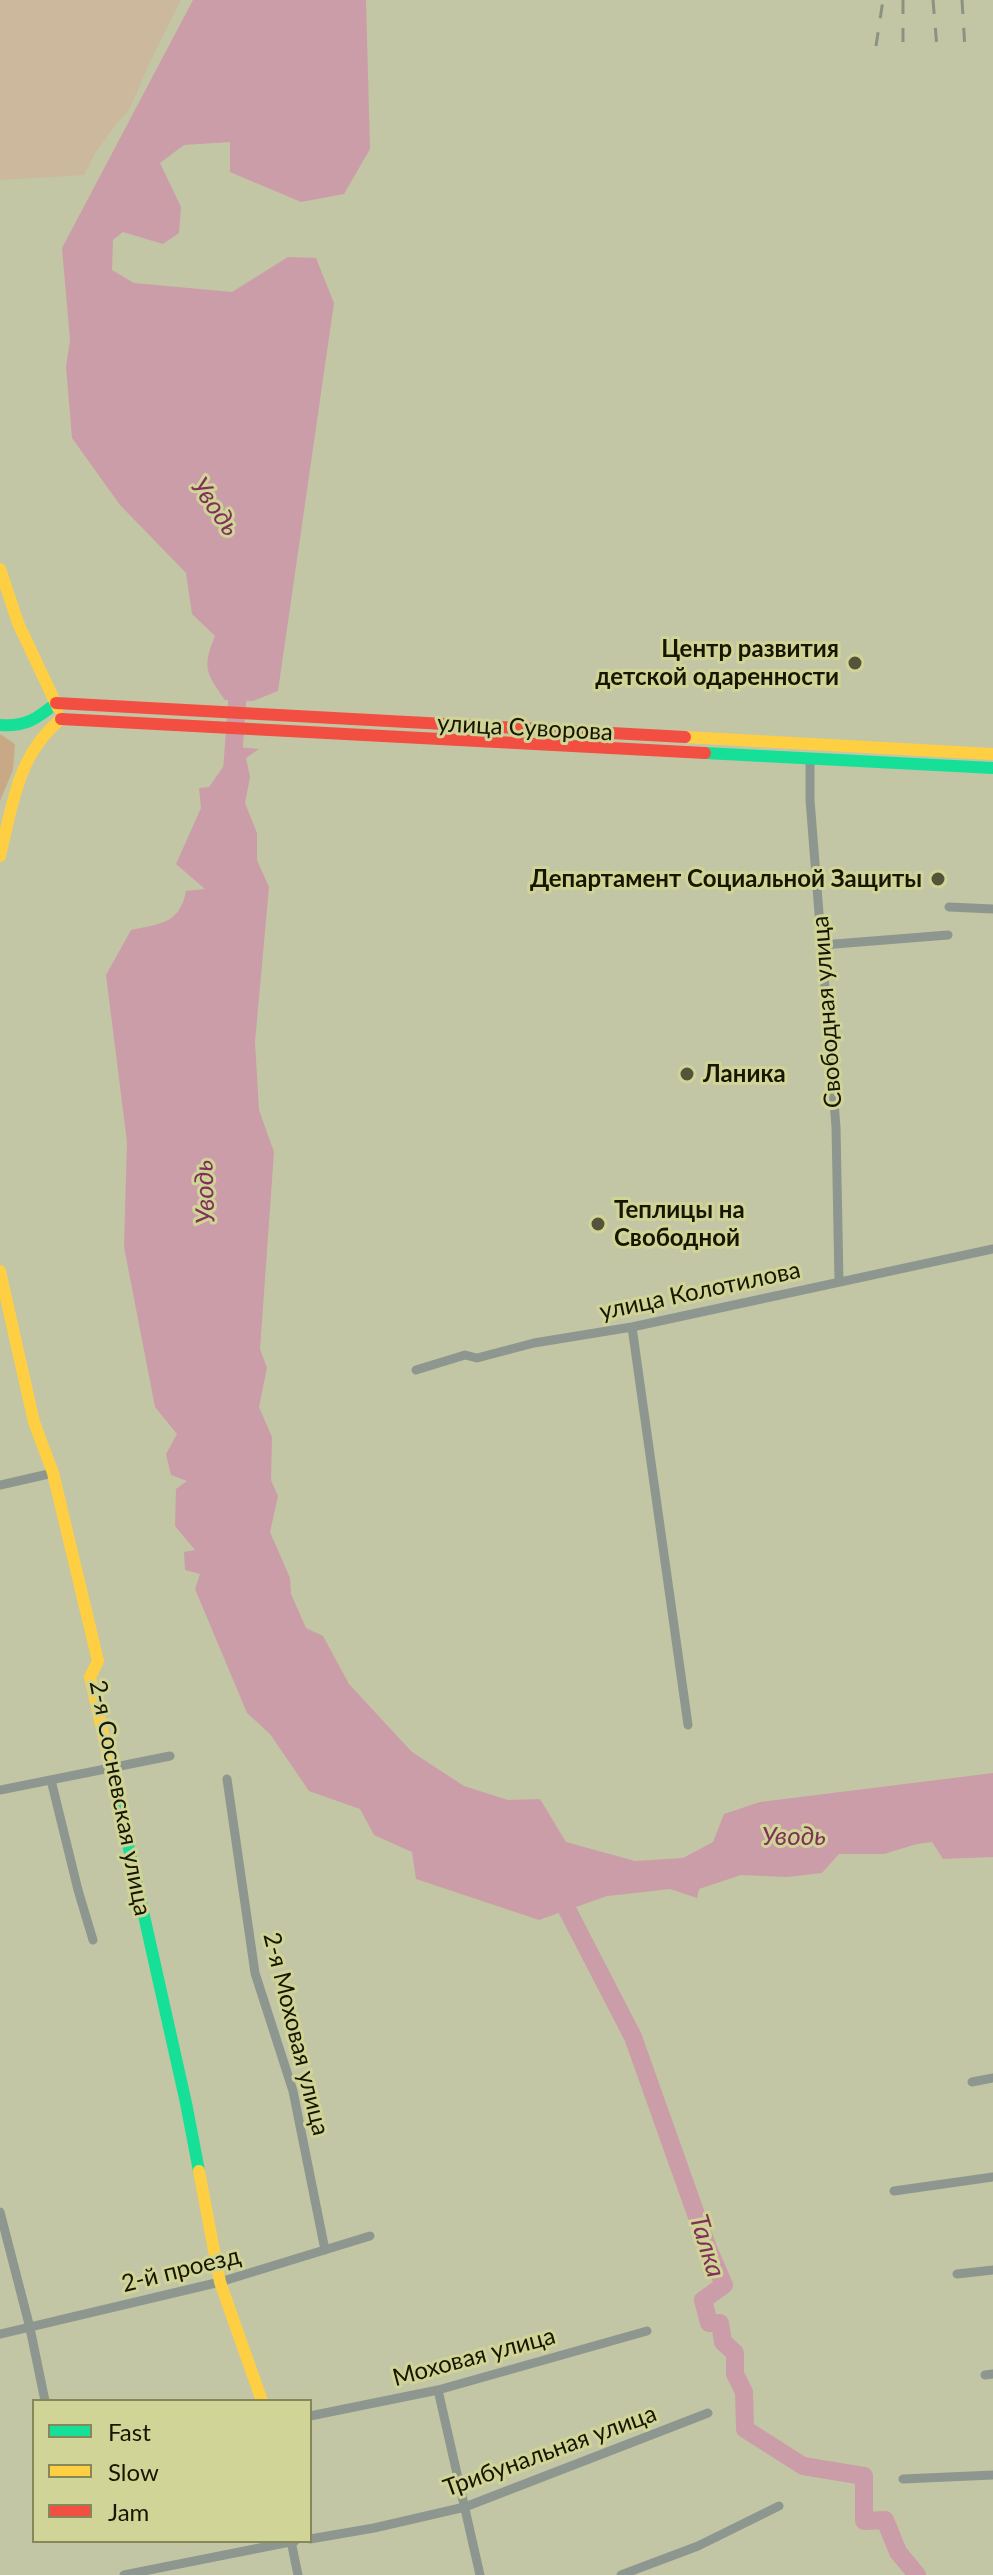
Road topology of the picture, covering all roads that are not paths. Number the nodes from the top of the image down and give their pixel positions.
1 (0, 569) edge
2 (6, 606) edge
3 (56, 703) junction
4 (61, 719) junction
5 (0, 725) edge
6 (476, 725) junction
7 (475, 741) junction
8 (811, 743) junction
9 (993, 754) edge
10 (810, 759) junction
11 (993, 768) edge
12 (0, 856) edge
13 (949, 907) dead end
14 (993, 909) edge
15 (948, 935) dead end
16 (822, 945) junction
17 (993, 1249) edge
18 (0, 1271) edge
19 (839, 1281) junction
20 (632, 1327) junction
21 (416, 1370) dead end
22 (53, 1473) junction
23 (0, 1485) edge
24 (688, 1725) dead end
25 (170, 1756) dead end
26 (111, 1769) junction
27 (227, 1779) dead end
28 (51, 1780) junction
29 (0, 1790) edge
30 (93, 1940) dead end
31 (993, 2078) edge
32 (972, 2082) dead end
33 (993, 2177) edge
34 (894, 2191) dead end
35 (0, 2212) edge
36 (370, 2236) dead end
37 (325, 2250) junction
38 (993, 2270) edge
39 (957, 2274) dead end
40 (220, 2282) junction
41 (30, 2328) junction
42 (647, 2331) dead end
43 (0, 2334) edge
44 (438, 2390) junction
45 (45, 2399) edge
46 (261, 2399) edge
47 (708, 2413) dead end
48 (312, 2416) edge
49 (993, 2475) edge
50 (903, 2479) dead end
51 (779, 2506) dead end
52 (465, 2507) junction
53 (312, 2539) edge
54 (282, 2543) edge
55 (292, 2543) edge
56 (124, 2575) edge
57 (298, 2575) edge
58 (480, 2575) edge
59 (621, 2575) edge

1 - 2 main road
2 - 3 main road
3 - 4 main road
3 - 5 main road
3 - 6 main road, улица Суворова
4 - 7 main road, улица Суворова
4 - 12 main road
6 - 7 main road
6 - 8 main road, улица Суворова
7 - 10 main road, улица Суворова
8 - 9 main road, улица Суворова
8 - 10 main road, Свободная улица
10 - 11 main road, улица Суворова
10 - 16 street, Свободная улица
13 - 14 street
15 - 16 street
16 - 19 street, Свободная улица
17 - 19 street, улица Колотилова
18 - 22 main road, 2-я Сосневская улица
19 - 20 street, улица Колотилова
20 - 21 street, улица Колотилова
20 - 24 street
22 - 23 street
22 - 26 main road, 2-я Сосневская улица
25 - 26 street
26 - 28 street
26 - 40 main road, 2-я Сосневская улица
27 - 37 street, 2-я Моховая улица
28 - 29 street
28 - 30 street
31 - 32 street
33 - 34 street
35 - 41 street
36 - 37 street, 2-й проезд
37 - 40 street, 2-й проезд
38 - 39 street
40 - 41 street, 2-й проезд
40 - 46 main road, 2-я Сосневская улица
41 - 43 street, 2-й проезд
41 - 45 street
42 - 44 street, Моховая улица
44 - 48 street, Моховая улица
44 - 52 street
47 - 52 street, Трибунальная улица
49 - 50 street
51 - 59 street
52 - 53 street, Трибунальная улица
52 - 58 street
54 - 56 street
55 - 57 street

